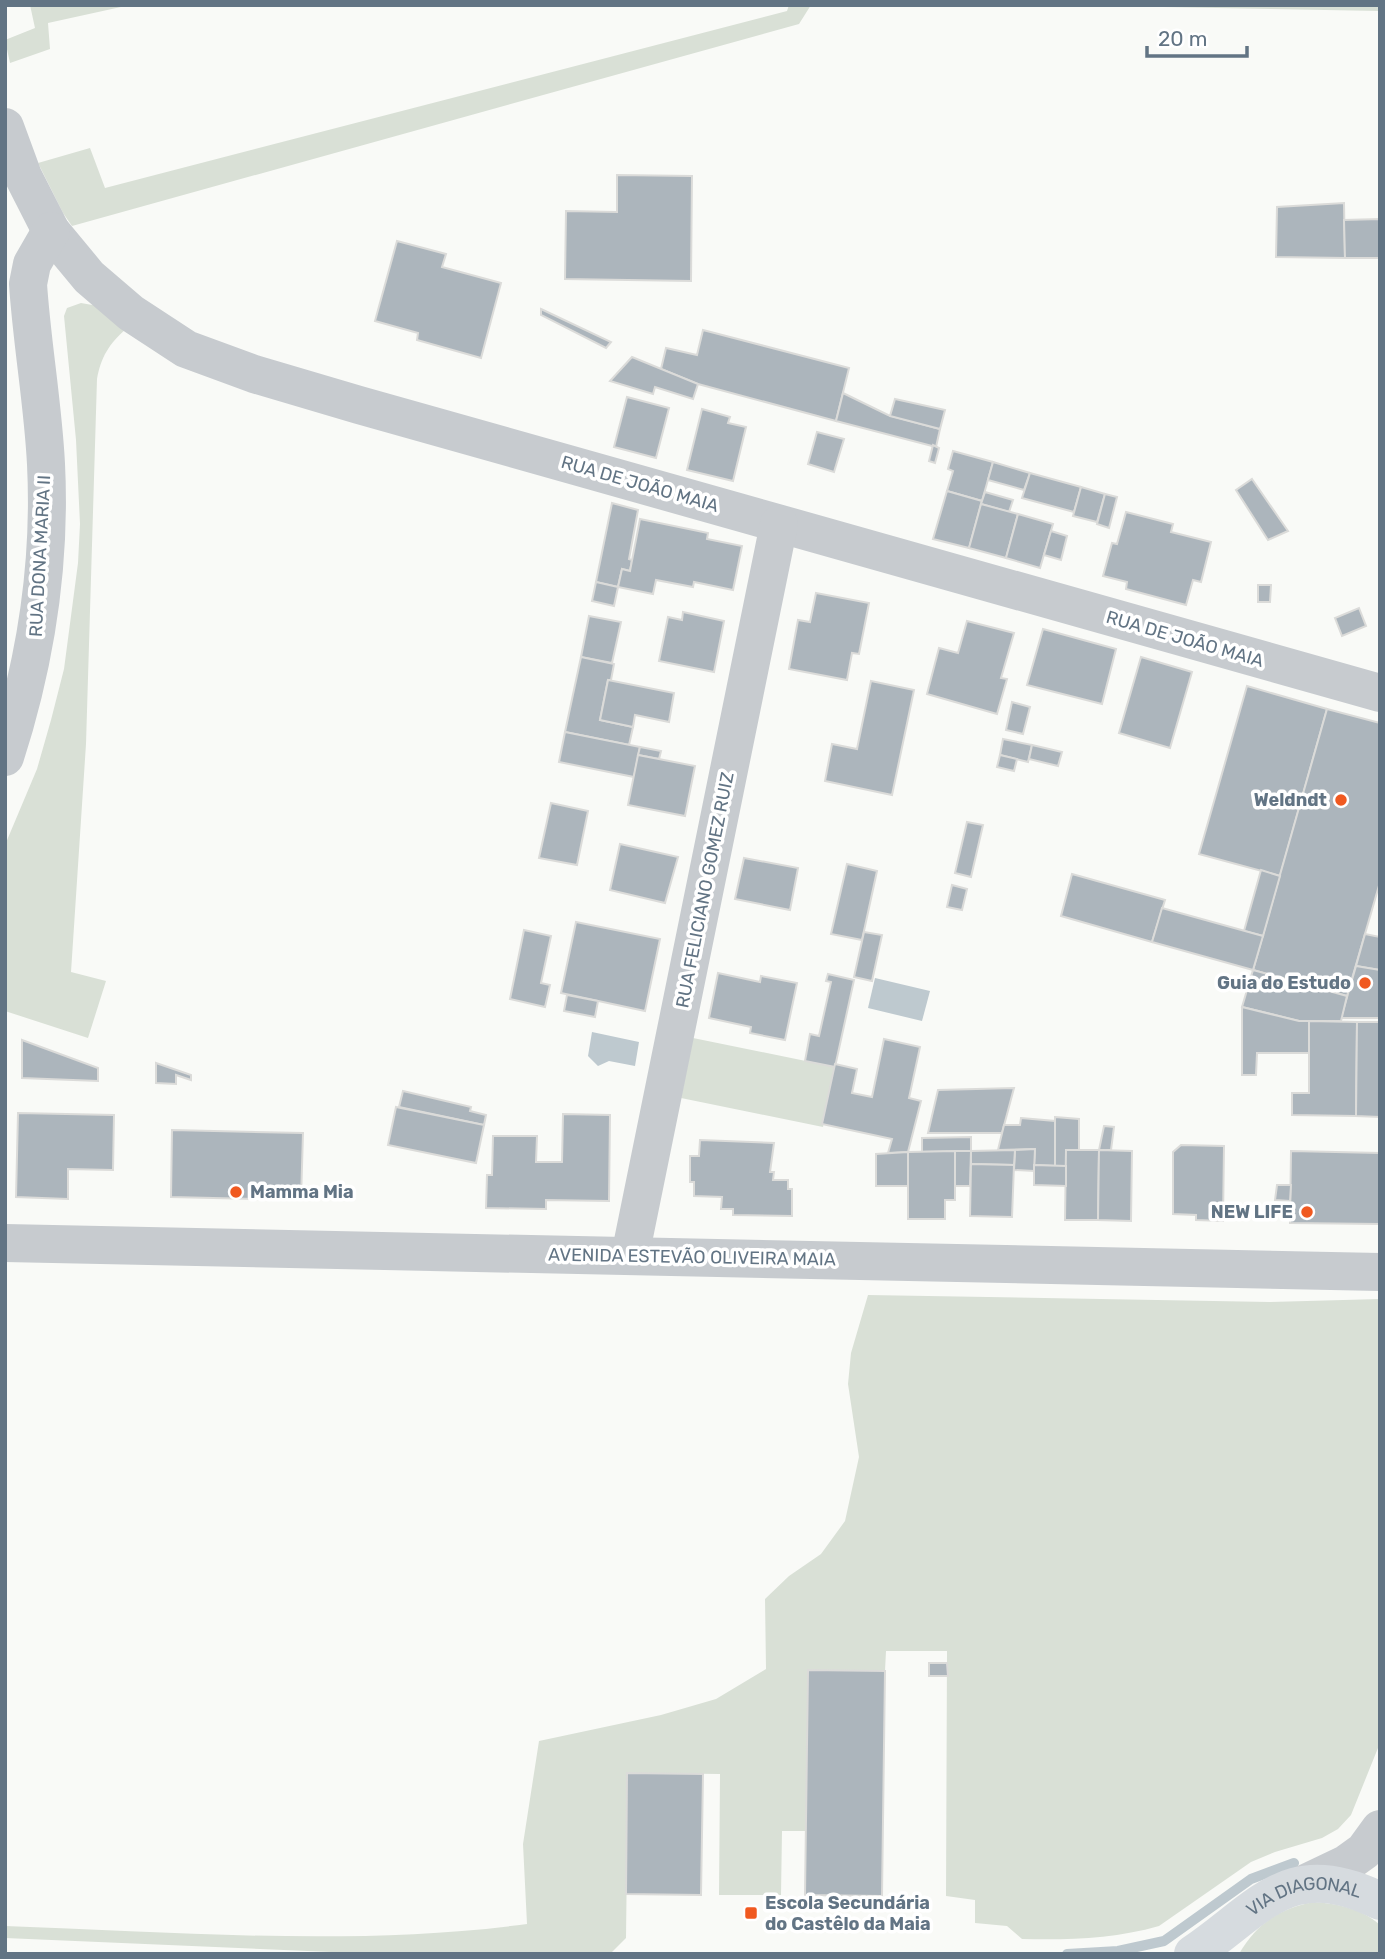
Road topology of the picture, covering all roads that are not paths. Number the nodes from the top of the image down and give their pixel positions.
1 (5, 127) edge
2 (51, 231) junction
3 (779, 524) junction
4 (1380, 693) edge
5 (5, 757) edge
6 (5, 1243) edge
7 (630, 1256) junction
8 (1380, 1272) edge
9 (1380, 1829) edge
10 (1302, 1885) junction
11 (1380, 1901) edge
12 (1225, 1939) edge
13 (1193, 1954) edge

1 - 2 street, RUA DE JOÃO MAIA
2 - 3 street, RUA DE JOÃO MAIA
2 - 5 street, RUA DONA MARIA II
3 - 4 street, RUA DE JOÃO MAIA
3 - 7 street, RUA FELICIANO GOMEZ RUIZ
6 - 7 street, AVENIDA ESTEVÃO OLIVEIRA MAIA
7 - 8 street, AVENIDA ESTEVÃO OLIVEIRA MAIA
9 - 10 street
10 - 11 main road, VIA DIAGONAL
10 - 12 main road, VIA DIAGONAL
12 - 13 main road, VIA DIAGONAL

